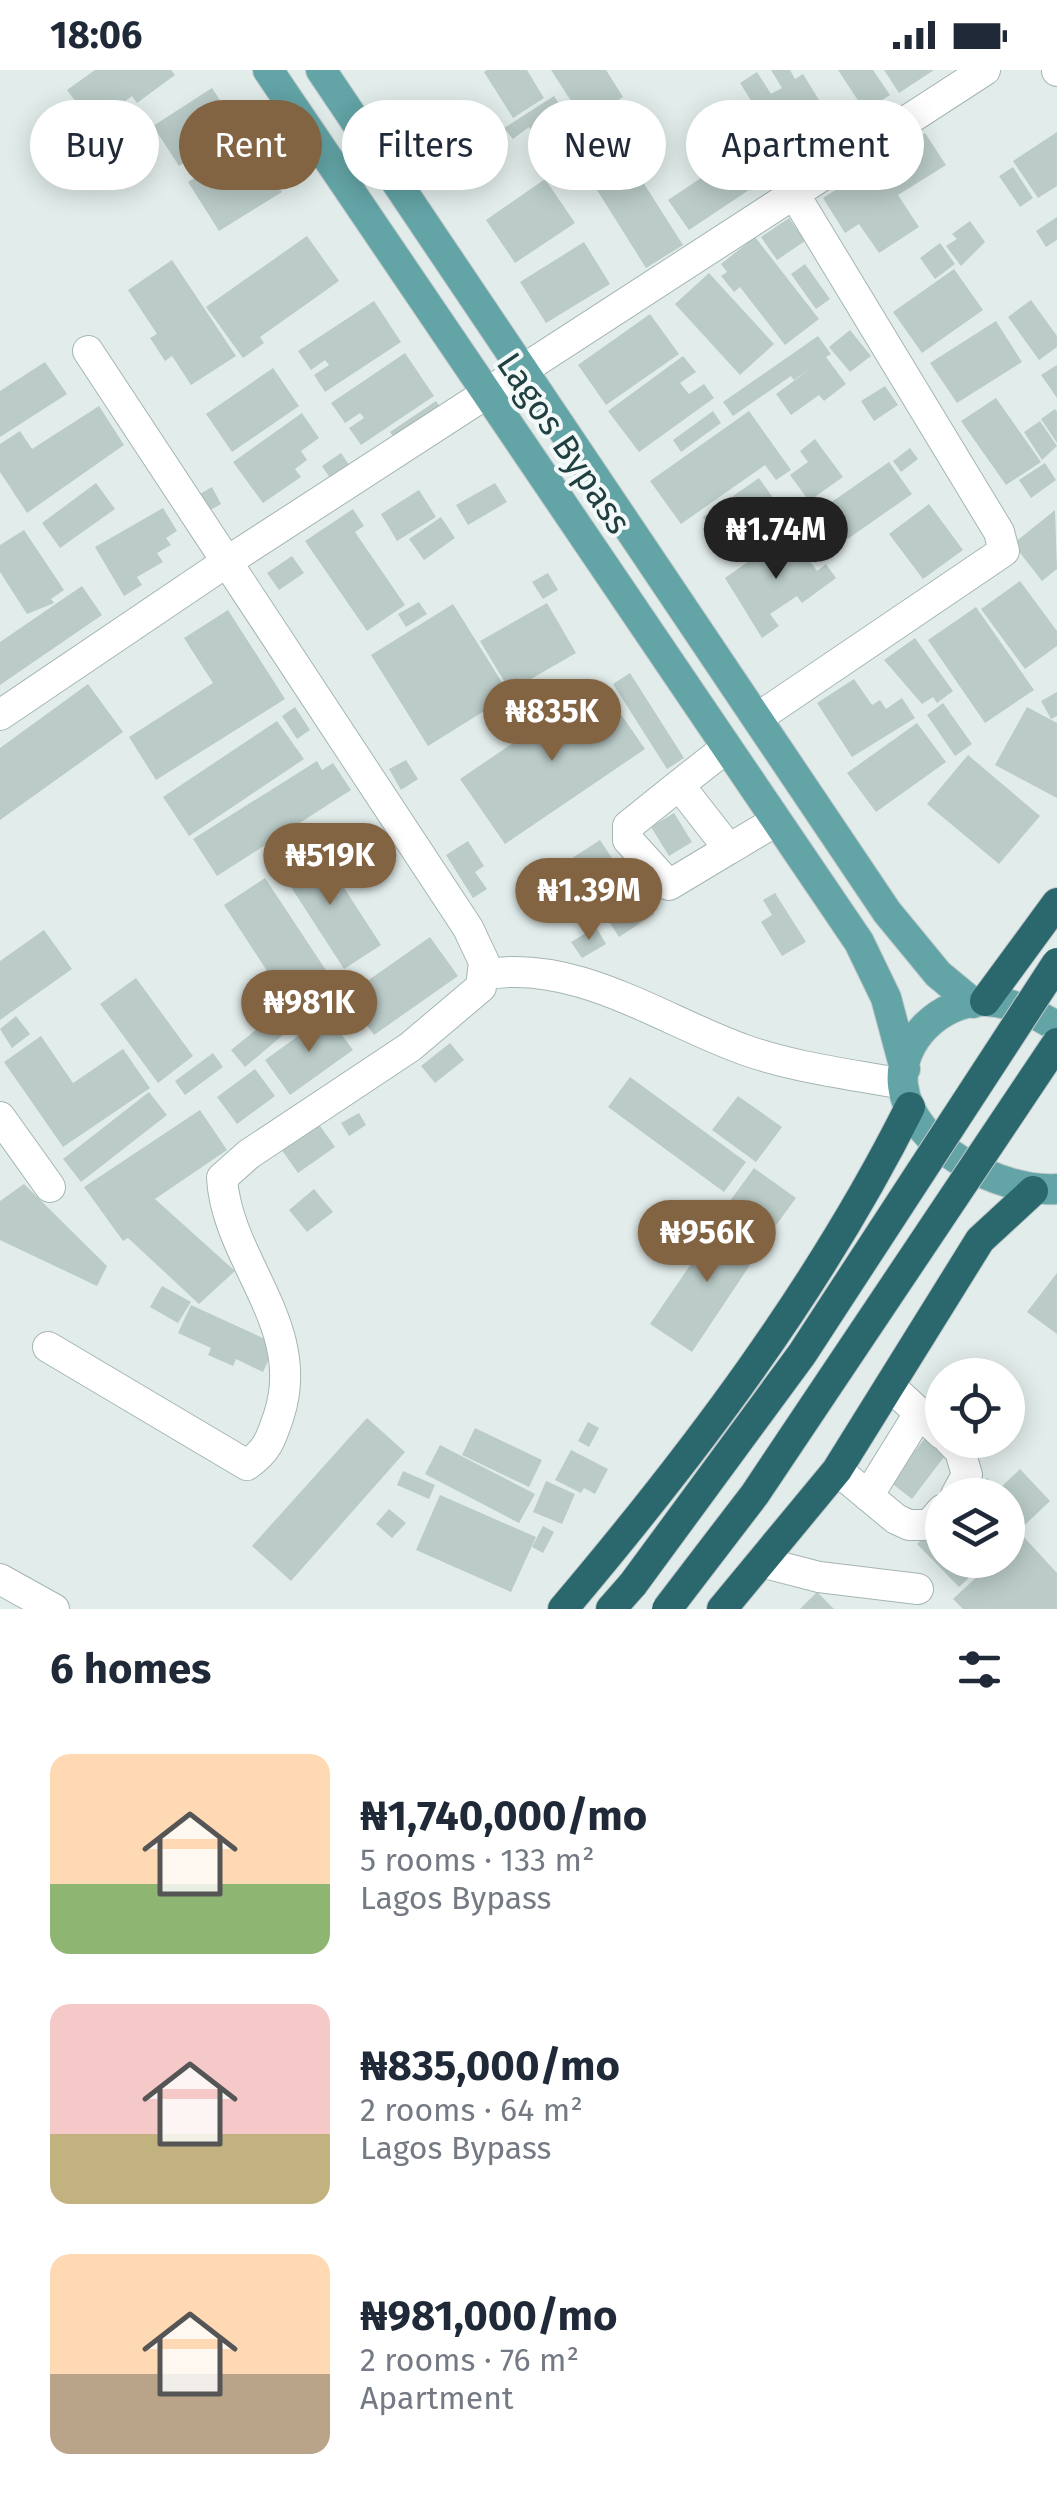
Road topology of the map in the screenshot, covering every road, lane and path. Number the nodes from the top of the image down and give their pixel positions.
1 (268, 70) edge
2 (321, 70) edge
3 (985, 70) edge
4 (793, 192) junction
5 (88, 351) dead end
6 (524, 370) junction
7 (487, 396) junction
8 (225, 563) junction
9 (0, 715) edge
10 (759, 716) junction
11 (726, 748) junction
12 (679, 785) junction
13 (776, 821) junction
14 (729, 849) junction
15 (1057, 903) edge
16 (1057, 963) edge
17 (483, 975) junction
18 (979, 1002) junction
19 (1057, 1027) edge
20 (1057, 1043) edge
21 (906, 1087) junction
22 (0, 1117) edge
23 (50, 1188) dead end
24 (1045, 1190) edge
25 (48, 1347) dead end
26 (890, 1386) junction
27 (920, 1412) junction
28 (925, 1417) edge
29 (837, 1470) junction
30 (868, 1496) junction
31 (925, 1525) edge
32 (762, 1562) junction
33 (0, 1579) edge
34 (918, 1588) dead end
35 (54, 1609) edge
36 (563, 1609) edge
37 (612, 1609) edge
38 (668, 1609) edge
39 (722, 1609) edge

1 - 7 main road, Lagos Bypass
2 - 6 main road, Lagos Bypass
3 - 4 street
4 - 6 street
4 - 10 street
5 - 8 street
6 - 7 street
6 - 10 main road, Lagos Bypass
7 - 8 street
7 - 11 main road, Lagos Bypass
8 - 9 street
8 - 17 street
10 - 18 main road, Lagos Bypass
11 - 12 street
11 - 13 main road, Lagos Bypass
12 - 14 street
12 - 14 street
13 - 14 street
13 - 21 main road, Lagos Bypass
15 - 18 highway
16 - 37 highway, bridge
17 - 21 street
17 - 25 street
18 - 19 main road
18 - 21 main road
20 - 38 highway, bridge
21 - 24 main road
21 - 36 highway
22 - 23 street
24 - 26 highway
26 - 27 street
26 - 29 highway
27 - 28 street
27 - 30 street
29 - 30 street
29 - 32 highway
30 - 31 street
32 - 34 street
32 - 39 highway
33 - 35 street

